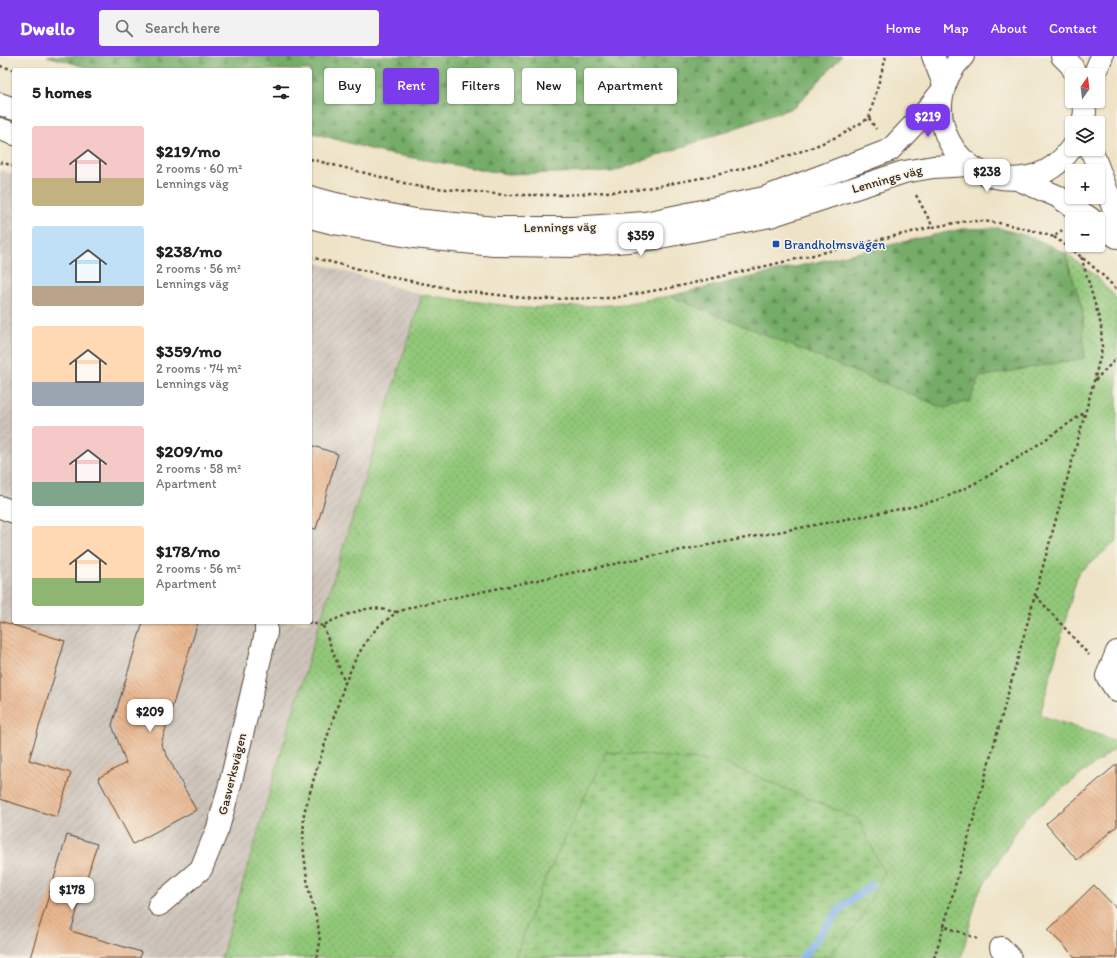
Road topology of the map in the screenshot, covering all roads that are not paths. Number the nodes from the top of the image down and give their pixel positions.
1 (933, 56) edge
2 (963, 56) edge
3 (1062, 56) edge
4 (1102, 56) edge
5 (1072, 68) edge
6 (1097, 68) edge
7 (943, 87) junction
8 (0, 104) edge
9 (12, 108) edge
10 (0, 129) edge
11 (12, 133) edge
12 (1066, 156) edge
13 (1094, 156) edge
14 (969, 165) junction
15 (1018, 179) junction
16 (312, 198) edge
17 (1081, 212) edge
18 (312, 218) edge
19 (1117, 218) edge
20 (1105, 229) edge
21 (1117, 237) edge
22 (0, 507) edge
23 (12, 511) edge
24 (266, 624) edge
25 (1117, 652) edge
26 (1112, 684) edge
27 (159, 905) dead end

1 - 7 main road
2 - 7 main road, Lennings väg
3 - 5 main road
4 - 6 main road
7 - 14 main road, Lennings väg
7 - 16 main road, Lennings väg
8 - 9 main road
10 - 11 main road
12 - 15 main road, Lennings väg
13 - 19 main road
14 - 15 main road, Lennings väg
14 - 18 main road, Lennings väg
15 - 17 main road
20 - 21 main road
22 - 23 main road
24 - 27 main road, Gasverksvägen
25 - 26 main road

